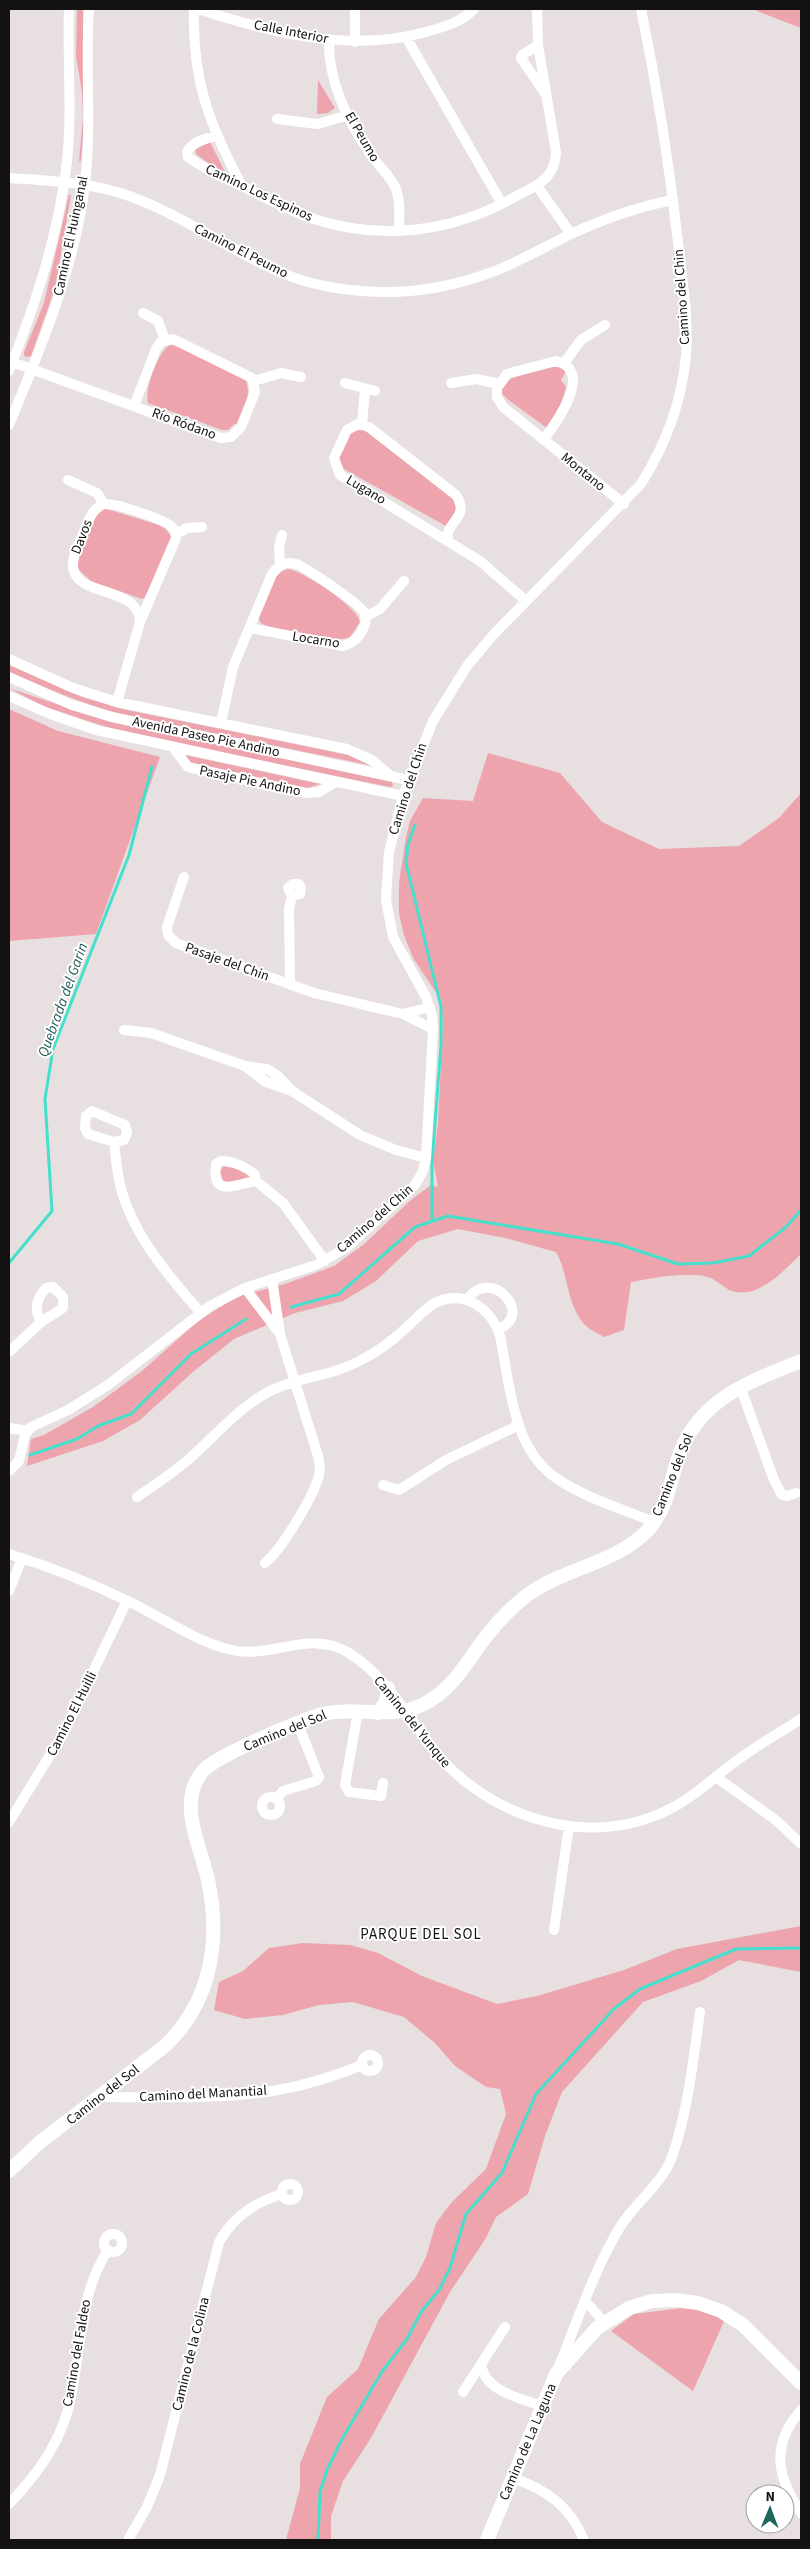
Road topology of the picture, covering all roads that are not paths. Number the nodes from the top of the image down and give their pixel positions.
1 (69, 9) edge
2 (89, 9) edge
3 (194, 9) edge
4 (198, 9) edge
5 (355, 9) edge
6 (474, 9) edge
7 (537, 9) edge
8 (642, 9) edge
9 (406, 37) junction
10 (329, 40) junction
11 (355, 42) junction
12 (538, 44) junction
13 (546, 95) junction
14 (348, 115) junction
15 (277, 119) dead end
16 (216, 136) junction
17 (9, 178) edge
18 (64, 182) junction
19 (85, 184) junction
20 (242, 186) junction
21 (536, 186) junction
22 (673, 200) junction
23 (502, 204) junction
24 (399, 231) junction
25 (571, 234) junction
26 (143, 313) dead end
27 (605, 326) dead end
28 (165, 340) junction
29 (564, 363) junction
30 (10, 367) edge
31 (31, 370) junction
32 (301, 378) dead end
33 (254, 381) junction
34 (345, 383) dead end
35 (451, 383) dead end
36 (498, 384) junction
37 (13, 403) edge
38 (134, 406) junction
39 (362, 424) junction
40 (9, 425) edge
41 (544, 439) junction
42 (68, 480) dead end
43 (104, 504) junction
44 (624, 504) junction
45 (202, 527) dead end
46 (176, 534) junction
47 (282, 535) dead end
48 (448, 539) junction
49 (280, 565) junction
50 (404, 581) dead end
51 (152, 595) junction
52 (131, 602) junction
53 (526, 602) junction
54 (366, 617) junction
55 (140, 622) junction
56 (250, 628) junction
57 (9, 659) edge
58 (9, 677) edge
59 (9, 696) edge
60 (117, 702) junction
61 (222, 723) junction
62 (172, 746) junction
63 (392, 776) junction
64 (408, 780) junction
65 (336, 782) junction
66 (403, 796) junction
67 (184, 877) dead end
68 (292, 896) dead end
69 (290, 985) junction
70 (430, 1007) junction
71 (403, 1014) junction
72 (433, 1029) junction
73 (124, 1030) dead end
74 (114, 1142) dead end
75 (426, 1158) junction
76 (256, 1181) dead end
77 (325, 1261) junction
78 (272, 1279) junction
79 (245, 1288) junction
80 (467, 1300) junction
81 (201, 1313) junction
82 (41, 1322) dead end
83 (497, 1329) junction
84 (280, 1334) junction
85 (9, 1352) edge
86 (801, 1360) edge
87 (296, 1383) junction
88 (740, 1386) junction
89 (519, 1425) junction
90 (9, 1428) edge
91 (28, 1431) junction
92 (9, 1471) edge
93 (383, 1485) dead end
94 (796, 1493) dead end
95 (137, 1497) dead end
96 (654, 1522) junction
97 (9, 1554) edge
98 (22, 1558) junction
99 (265, 1563) dead end
100 (9, 1591) edge
101 (127, 1601) junction
102 (388, 1688) junction
103 (406, 1710) junction
104 (358, 1711) junction
105 (378, 1713) junction
106 (801, 1719) edge
107 (298, 1724) junction
108 (716, 1777) junction
109 (383, 1784) dead end
110 (276, 1798) dead end
111 (9, 1822) edge
112 (568, 1826) junction
113 (801, 1844) edge
114 (554, 1930) dead end
115 (700, 2012) dead end
116 (362, 2065) dead end
117 (100, 2098) junction
118 (9, 2172) edge
119 (282, 2194) dead end
120 (108, 2250) dead end
121 (586, 2302) junction
122 (604, 2322) junction
123 (505, 2327) dead end
124 (481, 2364) junction
125 (556, 2374) junction
126 (801, 2383) edge
127 (463, 2392) dead end
128 (542, 2406) junction
129 (801, 2410) edge
130 (513, 2478) junction
131 (9, 2504) edge
132 (801, 2513) edge
133 (128, 2540) edge
134 (487, 2540) edge
135 (584, 2540) edge

1 - 18 street, Camino El Huinganal
2 - 19 street, Camino El Huinganal
3 - 16 street
4 - 10 street, Calle Interior
5 - 11 street
6 - 9 street, Calle Interior
7 - 12 street, Camino Los Espinos
8 - 22 street, Camino del Chin
9 - 11 street, Calle Interior
9 - 23 street
10 - 11 street, Calle Interior
10 - 14 street, El Peumo
12 - 13 street, Camino Los Espinos
12 - 13 street
13 - 21 street, Camino Los Espinos
14 - 15 street
14 - 24 street, El Peumo
16 - 20 street
16 - 20 street, Camino Los Espinos
17 - 18 street, Camino El Peumo
18 - 19 street, Camino El Peumo
18 - 30 street, Camino El Huinganal
19 - 25 street, Camino El Peumo
19 - 31 street, Camino El Huinganal
20 - 24 street, Camino Los Espinos
21 - 23 street, Camino Los Espinos
21 - 25 street
22 - 25 street, Camino El Peumo
22 - 44 street, Camino del Chin
23 - 24 street, Camino Los Espinos
26 - 28 street
27 - 29 street
28 - 33 street
28 - 38 street, Río Ródano
29 - 36 street
29 - 41 street
30 - 31 street, Río Ródano
31 - 37 street, Camino El Huinganal
31 - 38 street, Río Ródano
32 - 33 street
33 - 38 street, Río Ródano
34 - 39 street
35 - 36 street
36 - 41 street, Montano
37 - 40 street, Camino El Huinganal
39 - 48 street
39 - 48 street, Lugano
41 - 44 street, Montano
42 - 43 street
43 - 46 street
43 - 52 street, Davos
44 - 53 street, Camino del Chin
45 - 46 street
46 - 51 street
47 - 49 street
48 - 53 street, Lugano
49 - 54 street
49 - 56 street
50 - 54 street, Locarno
51 - 52 street
51 - 55 street
52 - 55 street
53 - 64 street, Camino del Chin
54 - 56 street, Locarno
55 - 60 street
56 - 61 street
57 - 60 street
58 - 63 street, Avenida Paseo Pie Andino
59 - 62 street, Avenida Paseo Pie Andino
60 - 61 street
61 - 63 street
62 - 65 street, Avenida Paseo Pie Andino
62 - 65 street, Pasaje Pie Andino
63 - 64 street, Avenida Paseo Pie Andino
64 - 66 street, Camino del Chin
65 - 66 street, Avenida Paseo Pie Andino
66 - 70 street, Camino del Chin
67 - 69 street, Pasaje del Chin
68 - 69 street, Pasaje del Chin
69 - 71 street, Pasaje del Chin
70 - 71 street, Pasaje del Chin
70 - 72 street, Camino del Chin
71 - 72 street, Pasaje del Chin
72 - 75 street, Camino del Chin
73 - 75 street
74 - 81 street
75 - 77 street, Camino del Chin
76 - 77 street
77 - 78 street, Camino del Chin
78 - 79 street, Camino del Chin
78 - 84 street
79 - 81 street, Camino del Chin
79 - 84 street
80 - 83 street
80 - 83 street
80 - 87 street
81 - 91 street, Camino del Chin
82 - 85 street
83 - 89 street
84 - 87 street
86 - 88 street, Camino del Sol
87 - 95 street
87 - 99 street
88 - 94 street
88 - 96 street, Camino del Sol
89 - 93 street
89 - 96 street
90 - 91 street
91 - 92 street
96 - 103 street, Camino del Sol
97 - 98 street, Camino del Yunque
98 - 100 street
98 - 101 street, Camino del Yunque
101 - 102 street, Camino del Yunque
101 - 111 street, Camino El Huilli
102 - 103 street, Camino del Yunque
102 - 105 street
103 - 105 street, Camino del Sol
103 - 112 street, Camino del Yunque
104 - 105 street, Camino del Sol
104 - 107 street, Camino del Sol
104 - 109 street
106 - 108 street, Camino del Yunque
107 - 110 street
107 - 117 street, Camino del Sol
108 - 112 street, Camino del Yunque
108 - 113 street
112 - 114 street
115 - 121 street
116 - 117 street, Camino del Manantial
117 - 118 street, Camino del Sol
119 - 133 street, Camino de la Colina
120 - 131 street, Camino del Faldeo
121 - 122 street
121 - 125 street
122 - 125 street, Camino de La Laguna
122 - 126 street, Camino de La Laguna
123 - 124 street
124 - 127 street
124 - 128 street
125 - 128 street, Camino de La Laguna
128 - 130 street, Camino de La Laguna
129 - 132 street
130 - 134 street, Camino de La Laguna
130 - 135 street

